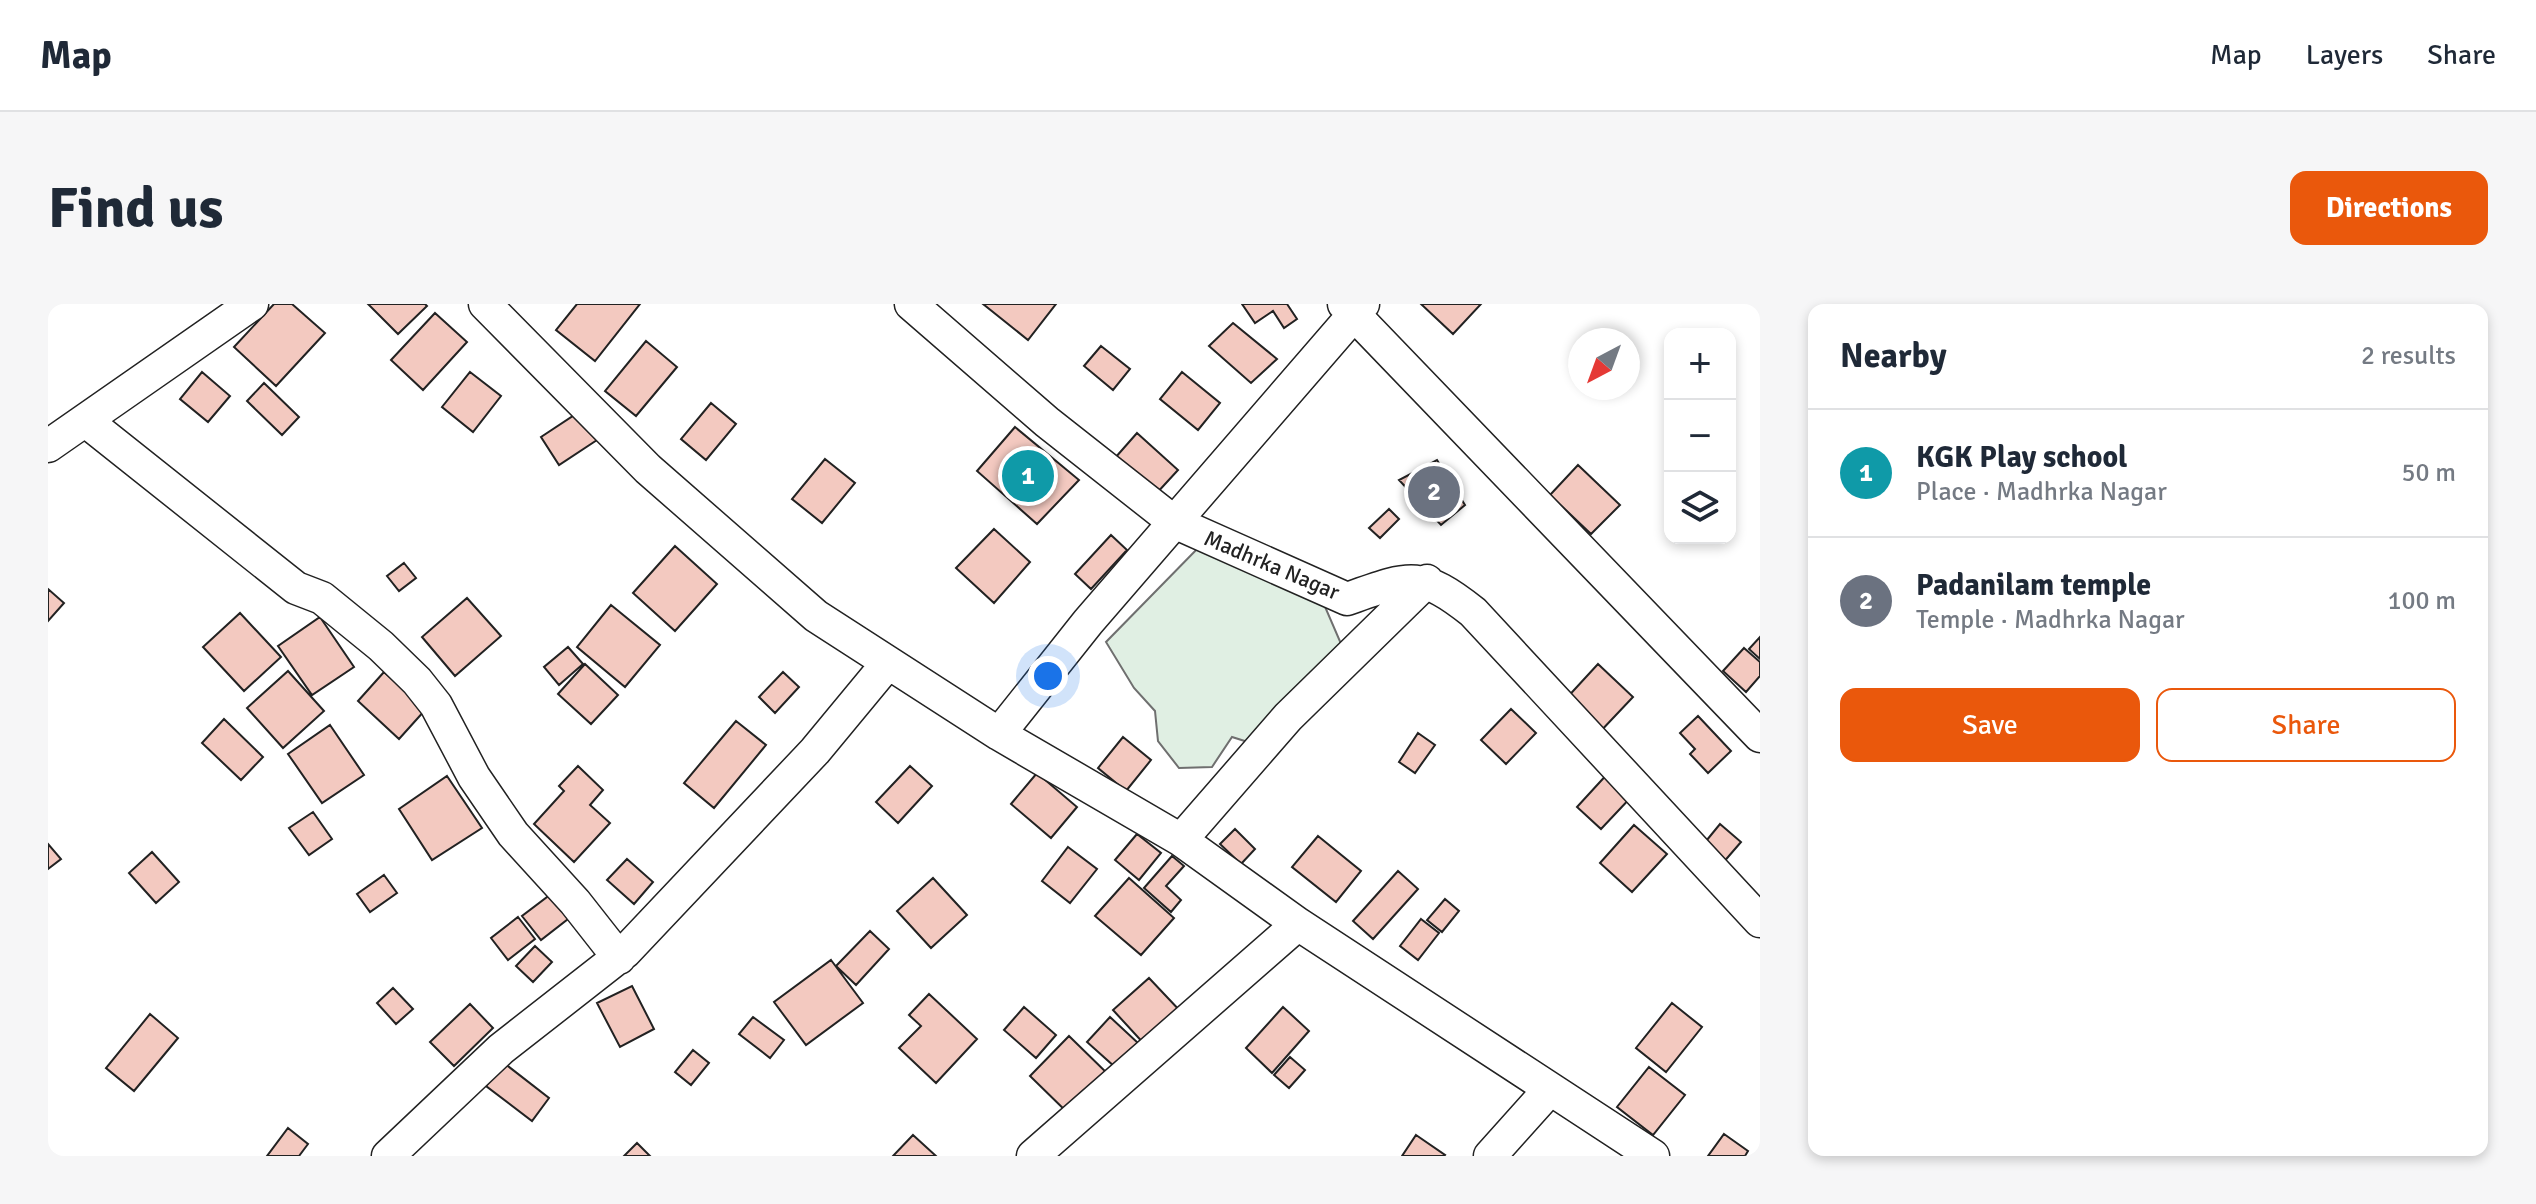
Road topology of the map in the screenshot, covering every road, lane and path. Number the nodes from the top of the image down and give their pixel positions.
1 (252, 304) edge
2 (485, 304) edge
3 (911, 304) edge
4 (1354, 307) edge
5 (86, 421) junction
6 (48, 446) edge
7 (1174, 522) junction
8 (1427, 581) junction
9 (887, 664) junction
10 (999, 734) junction
11 (1760, 736) edge
12 (1181, 840) junction
13 (1760, 921) edge
14 (1298, 924) junction
15 (619, 958) junction
16 (1550, 1089) junction
17 (388, 1156) edge
18 (1033, 1156) edge
19 (1490, 1156) edge
20 (1653, 1156) edge

1 - 5 street
2 - 9 street
3 - 7 street, Madhrka Nagar
4 - 7 street
4 - 11 street
5 - 6 street
5 - 15 street
7 - 8 street, Madhrka Nagar
7 - 10 street
8 - 12 street
8 - 13 street
9 - 10 street
9 - 15 street
10 - 12 street
12 - 14 street
14 - 16 street
14 - 18 street
15 - 17 street
16 - 19 street
16 - 20 street

